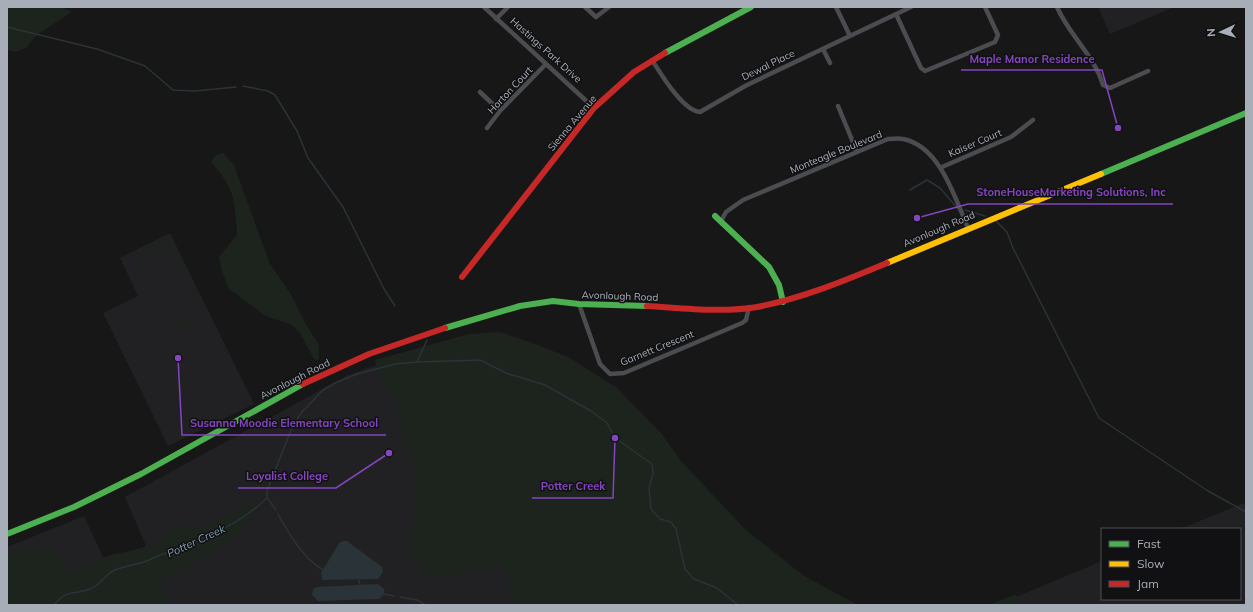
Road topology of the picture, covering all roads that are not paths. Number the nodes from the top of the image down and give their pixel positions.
1 (484, 7) edge
2 (508, 7) edge
3 (585, 7) edge
4 (609, 7) edge
5 (752, 7) edge
6 (836, 7) edge
7 (911, 7) edge
8 (985, 7) edge
9 (1058, 7) edge
10 (896, 14) junction
11 (496, 19) junction
12 (850, 36) junction
13 (823, 49) junction
14 (652, 60) junction
15 (830, 63) dead end
16 (546, 64) junction
17 (1148, 71) dead end
18 (480, 92) dead end
19 (838, 106) dead end
20 (594, 108) junction
21 (500, 112) junction
22 (1246, 113) edge
23 (1033, 120) dead end
24 (487, 128) dead end
25 (857, 152) junction
26 (942, 167) junction
27 (715, 216) dead end
28 (721, 221) junction
29 (968, 228) junction
30 (462, 277) dead end
31 (783, 302) junction
32 (579, 304) junction
33 (749, 307) junction
34 (7, 534) edge

1 - 11 street, Hastings Park Drive
2 - 11 street
3 - 4 street
5 - 14 street, Sienna Avenue
6 - 12 street
7 - 10 street, Dewal Place
8 - 10 street
9 - 17 street
10 - 12 street, Dewal Place
11 - 16 street, Hastings Park Drive
12 - 13 street, Dewal Place
13 - 14 street, Dewal Place
13 - 15 street
14 - 20 street, Sienna Avenue
16 - 20 street, Hastings Park Drive
16 - 21 street, Horton Court
18 - 21 street
19 - 25 street
20 - 30 street, Sienna Avenue
21 - 24 street, Horton Court
22 - 29 street, Avonlough Road
23 - 26 street, Kaiser Court
25 - 26 street, Monteagle Boulevard
25 - 28 street, Monteagle Boulevard
26 - 29 street, Monteagle Boulevard
27 - 28 street
28 - 31 street
29 - 31 street, Avonlough Road
31 - 33 street, Avonlough Road
32 - 33 street, Avonlough Road
32 - 33 street, Garnett Crescent
32 - 34 street, Avonlough Road

